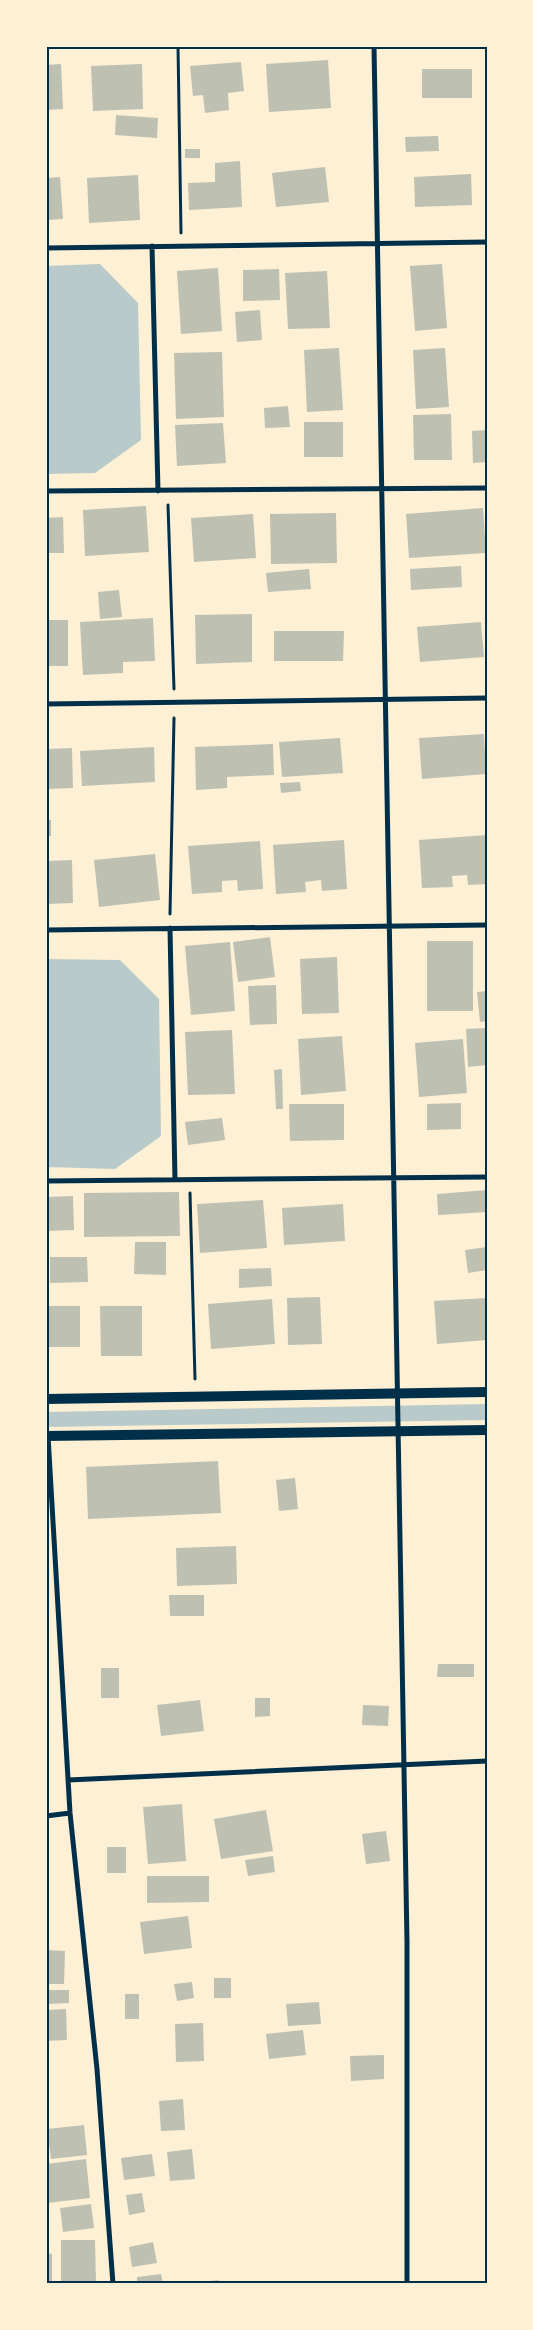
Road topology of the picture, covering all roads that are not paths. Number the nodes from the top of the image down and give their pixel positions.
1 (374, 46) edge
2 (487, 242) edge
3 (378, 244) junction
4 (152, 246) junction
5 (46, 248) edge
6 (487, 488) edge
7 (382, 490) junction
8 (46, 491) edge
9 (158, 491) junction
10 (487, 698) edge
11 (386, 699) junction
12 (46, 704) edge
13 (487, 925) edge
14 (390, 927) junction
15 (170, 928) junction
16 (46, 930) edge
17 (487, 1176) edge
18 (394, 1178) junction
19 (175, 1180) junction
20 (46, 1181) edge
21 (487, 1392) edge
22 (398, 1394) junction
23 (46, 1399) edge
24 (487, 1430) edge
25 (398, 1432) junction
26 (47, 1436) edge
27 (487, 1761) edge
28 (404, 1763) junction
29 (68, 1780) junction
30 (70, 1813) junction
31 (46, 1816) edge
32 (113, 2284) edge
33 (407, 2284) edge

1 - 3 street
2 - 3 street
3 - 4 street
3 - 7 street
4 - 5 street
4 - 9 street
6 - 7 street
7 - 9 street
7 - 11 street
8 - 9 street
10 - 11 street
11 - 12 street
11 - 14 street
13 - 14 street
14 - 15 street
14 - 18 street
15 - 16 street
15 - 19 street
17 - 18 street
18 - 19 street
18 - 22 street
19 - 20 street
21 - 22 main road
22 - 23 main road
22 - 25 street
24 - 25 main road
25 - 26 main road
25 - 28 street
26 - 29 street
27 - 28 street
28 - 29 street
28 - 33 street
29 - 30 street
30 - 31 street
30 - 32 street

